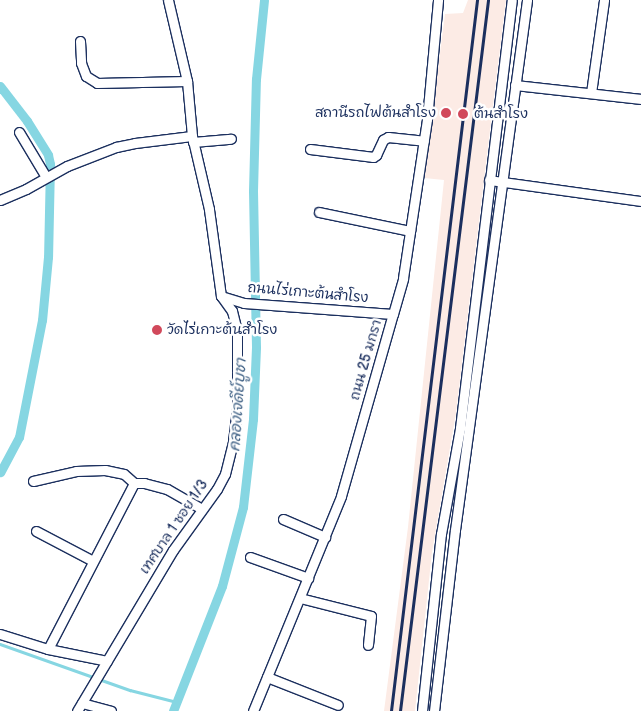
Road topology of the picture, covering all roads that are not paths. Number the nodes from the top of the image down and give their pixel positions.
1 (168, 0) edge
2 (438, 0) edge
3 (512, 0) edge
4 (528, 0) edge
5 (604, 0) edge
6 (80, 41) dead end
7 (187, 81) junction
8 (515, 85) junction
9 (591, 93) junction
10 (641, 99) edge
11 (19, 132) dead end
12 (193, 139) junction
13 (231, 139) dead end
14 (424, 141) junction
15 (310, 149) dead end
16 (50, 175) junction
17 (489, 180) junction
18 (502, 182) junction
19 (0, 200) edge
20 (641, 201) edge
21 (319, 212) dead end
22 (410, 231) junction
23 (221, 296) junction
24 (394, 314) junction
25 (33, 481) dead end
26 (134, 483) junction
27 (202, 509) junction
28 (283, 519) dead end
29 (36, 531) dead end
30 (325, 537) junction
31 (250, 557) dead end
32 (93, 561) junction
33 (308, 578) junction
34 (300, 598) junction
35 (0, 634) edge
36 (368, 645) dead end
37 (48, 649) junction
38 (105, 665) junction
39 (267, 677) junction
40 (338, 705) dead end
41 (80, 707) edge
42 (111, 711) edge
43 (253, 711) edge
44 (422, 711) edge
45 (434, 711) edge

1 - 7 street
2 - 14 street, ถนน 25 มกรา
3 - 17 street
4 - 8 street
5 - 9 street
6 - 7 street
7 - 12 street
8 - 9 street
8 - 18 street
9 - 10 street
11 - 16 street
12 - 13 street
12 - 16 street
12 - 23 street
14 - 15 street
14 - 22 street, ถนน 25 มกรา
16 - 19 street
17 - 18 street
17 - 44 street
18 - 20 street
18 - 45 street
21 - 22 street
22 - 24 street, ถนน 25 มกรา
23 - 24 street, ถนนไร่เกาะต้นสำโรง
23 - 27 street, เทศบาล 1 ซอย 1/3
24 - 30 street, ถนน 25 มกรา
25 - 26 street
26 - 27 street
26 - 32 street
27 - 38 street, เทศบาล 1 ซอย 1/3
28 - 30 street
29 - 32 street
30 - 33 street, ถนน 25 มกรา
31 - 33 street
32 - 37 street
33 - 34 street, ถนน 25 มกรา
34 - 36 street
34 - 39 street, ถนน 25 มกรา
35 - 37 street
37 - 38 street
38 - 41 street, เทศบาล 1 ซอย 1/3
39 - 40 street
39 - 43 street, ถนน 25 มกรา
41 - 42 street

